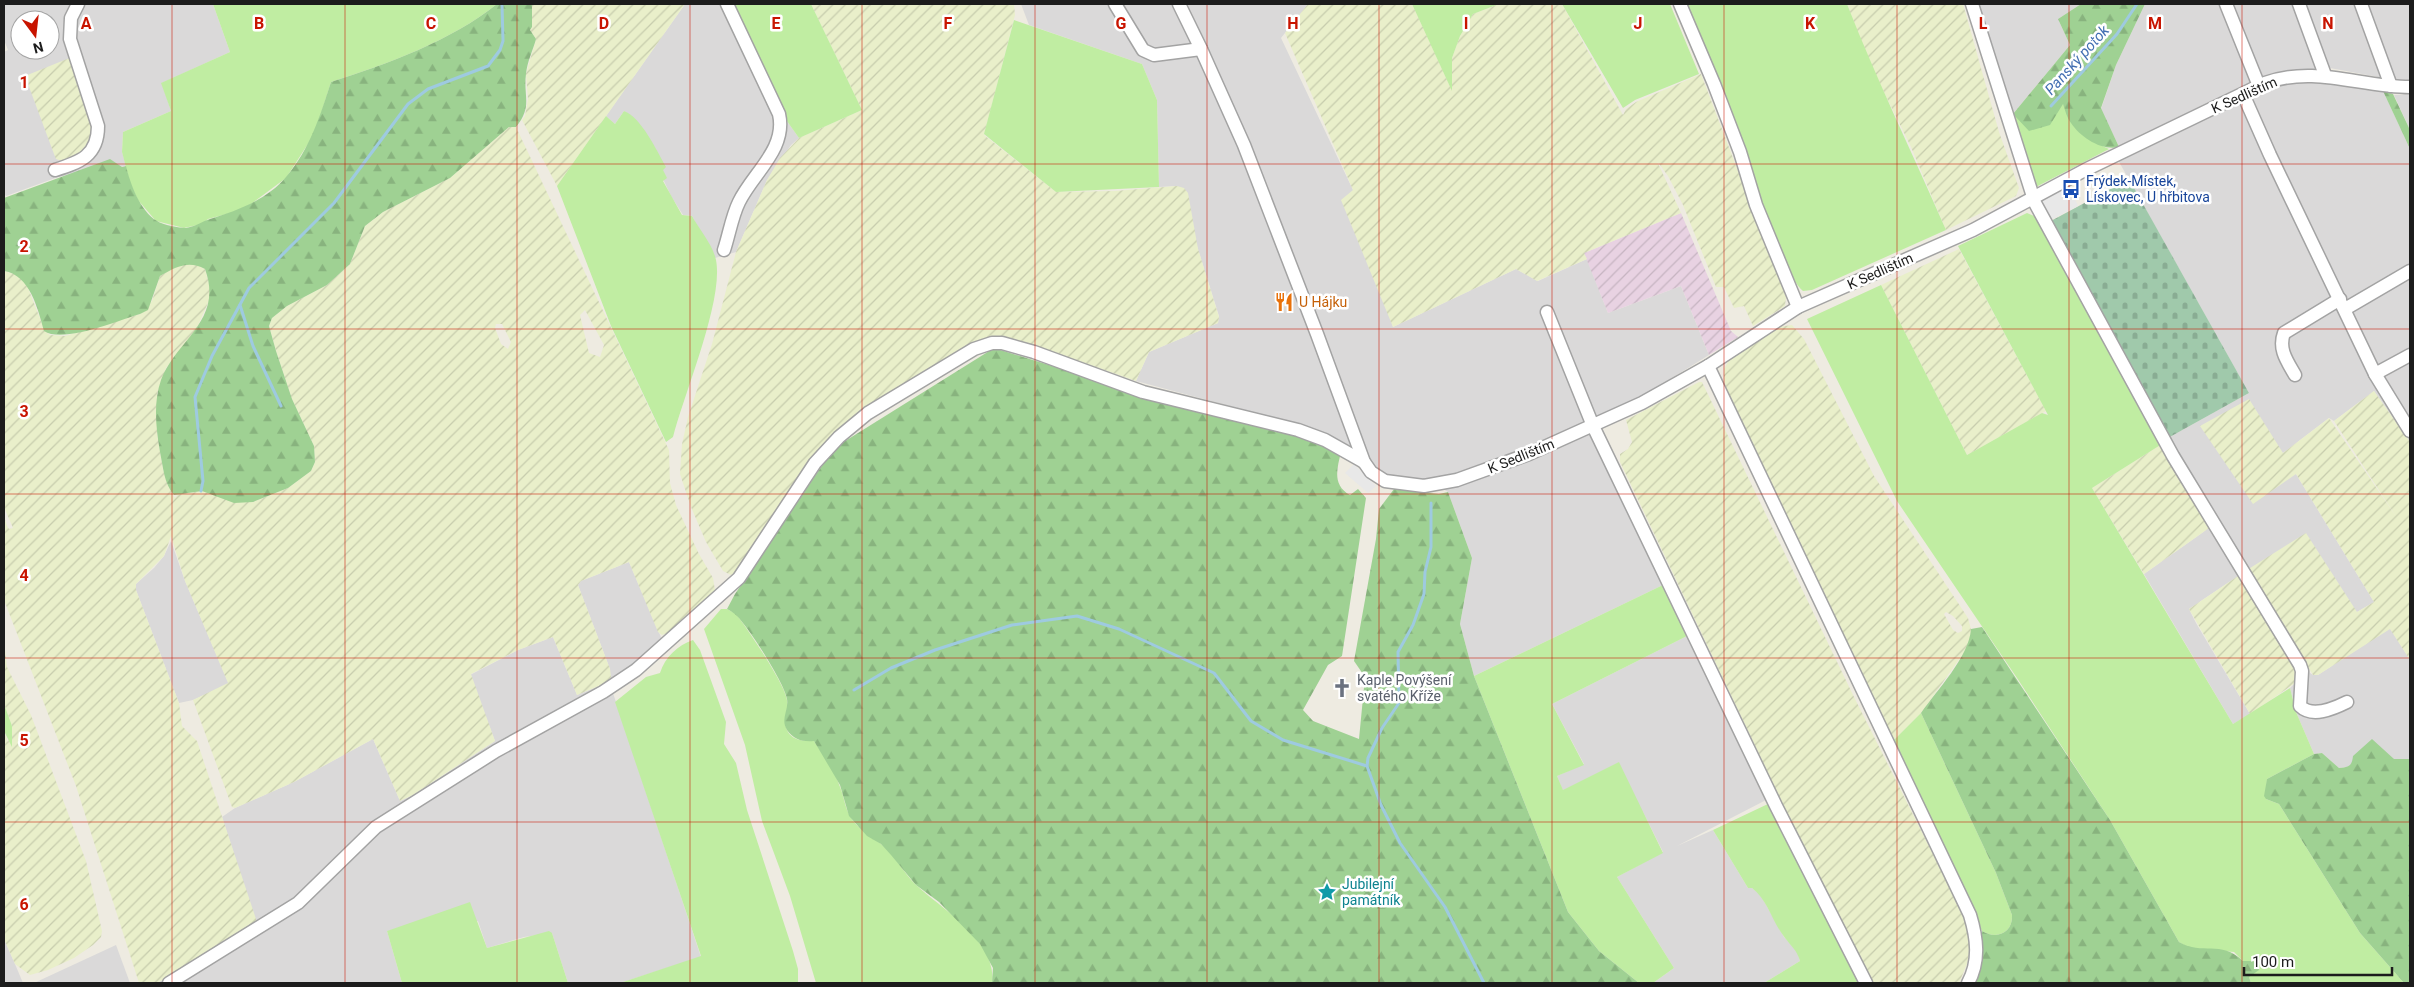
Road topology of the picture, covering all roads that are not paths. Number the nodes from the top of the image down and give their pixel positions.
1 (78, 4) edge
2 (727, 4) edge
3 (1115, 4) edge
4 (1178, 4) edge
5 (1680, 4) edge
6 (1972, 4) edge
7 (2226, 4) edge
8 (2299, 4) edge
9 (2361, 4) edge
10 (1201, 49) junction
11 (2325, 75) junction
12 (2259, 86) junction
13 (2391, 86) junction
14 (2410, 87) edge
15 (2243, 94) junction
16 (55, 170) dead end
17 (2033, 200) junction
18 (724, 250) dead end
19 (2410, 271) edge
20 (2342, 304) junction
21 (1798, 308) junction
22 (1547, 312) dead end
23 (2410, 355) edge
24 (1708, 366) junction
25 (2374, 374) junction
26 (2295, 375) dead end
27 (1593, 426) junction
28 (2410, 431) edge
29 (1364, 462) junction
30 (2347, 702) dead end
31 (169, 983) edge
32 (1866, 983) edge
33 (1968, 983) edge

1 - 16 street
2 - 18 street
3 - 10 street
4 - 10 street
5 - 21 street
6 - 17 street
7 - 12 street
8 - 11 street
9 - 13 street
10 - 29 street
11 - 12 street, K Sedlištím
11 - 13 street, K Sedlištím
12 - 15 street, K Sedlištím
13 - 14 street, K Sedlištím
15 - 17 street, K Sedlištím
15 - 20 street
17 - 21 street, K Sedlištím
17 - 30 street
19 - 20 street
20 - 25 street
20 - 26 street
21 - 24 street, K Sedlištím
22 - 27 street
23 - 25 street
24 - 27 street, K Sedlištím
24 - 33 street
25 - 28 street
27 - 29 street, K Sedlištím
27 - 32 street
29 - 31 street

